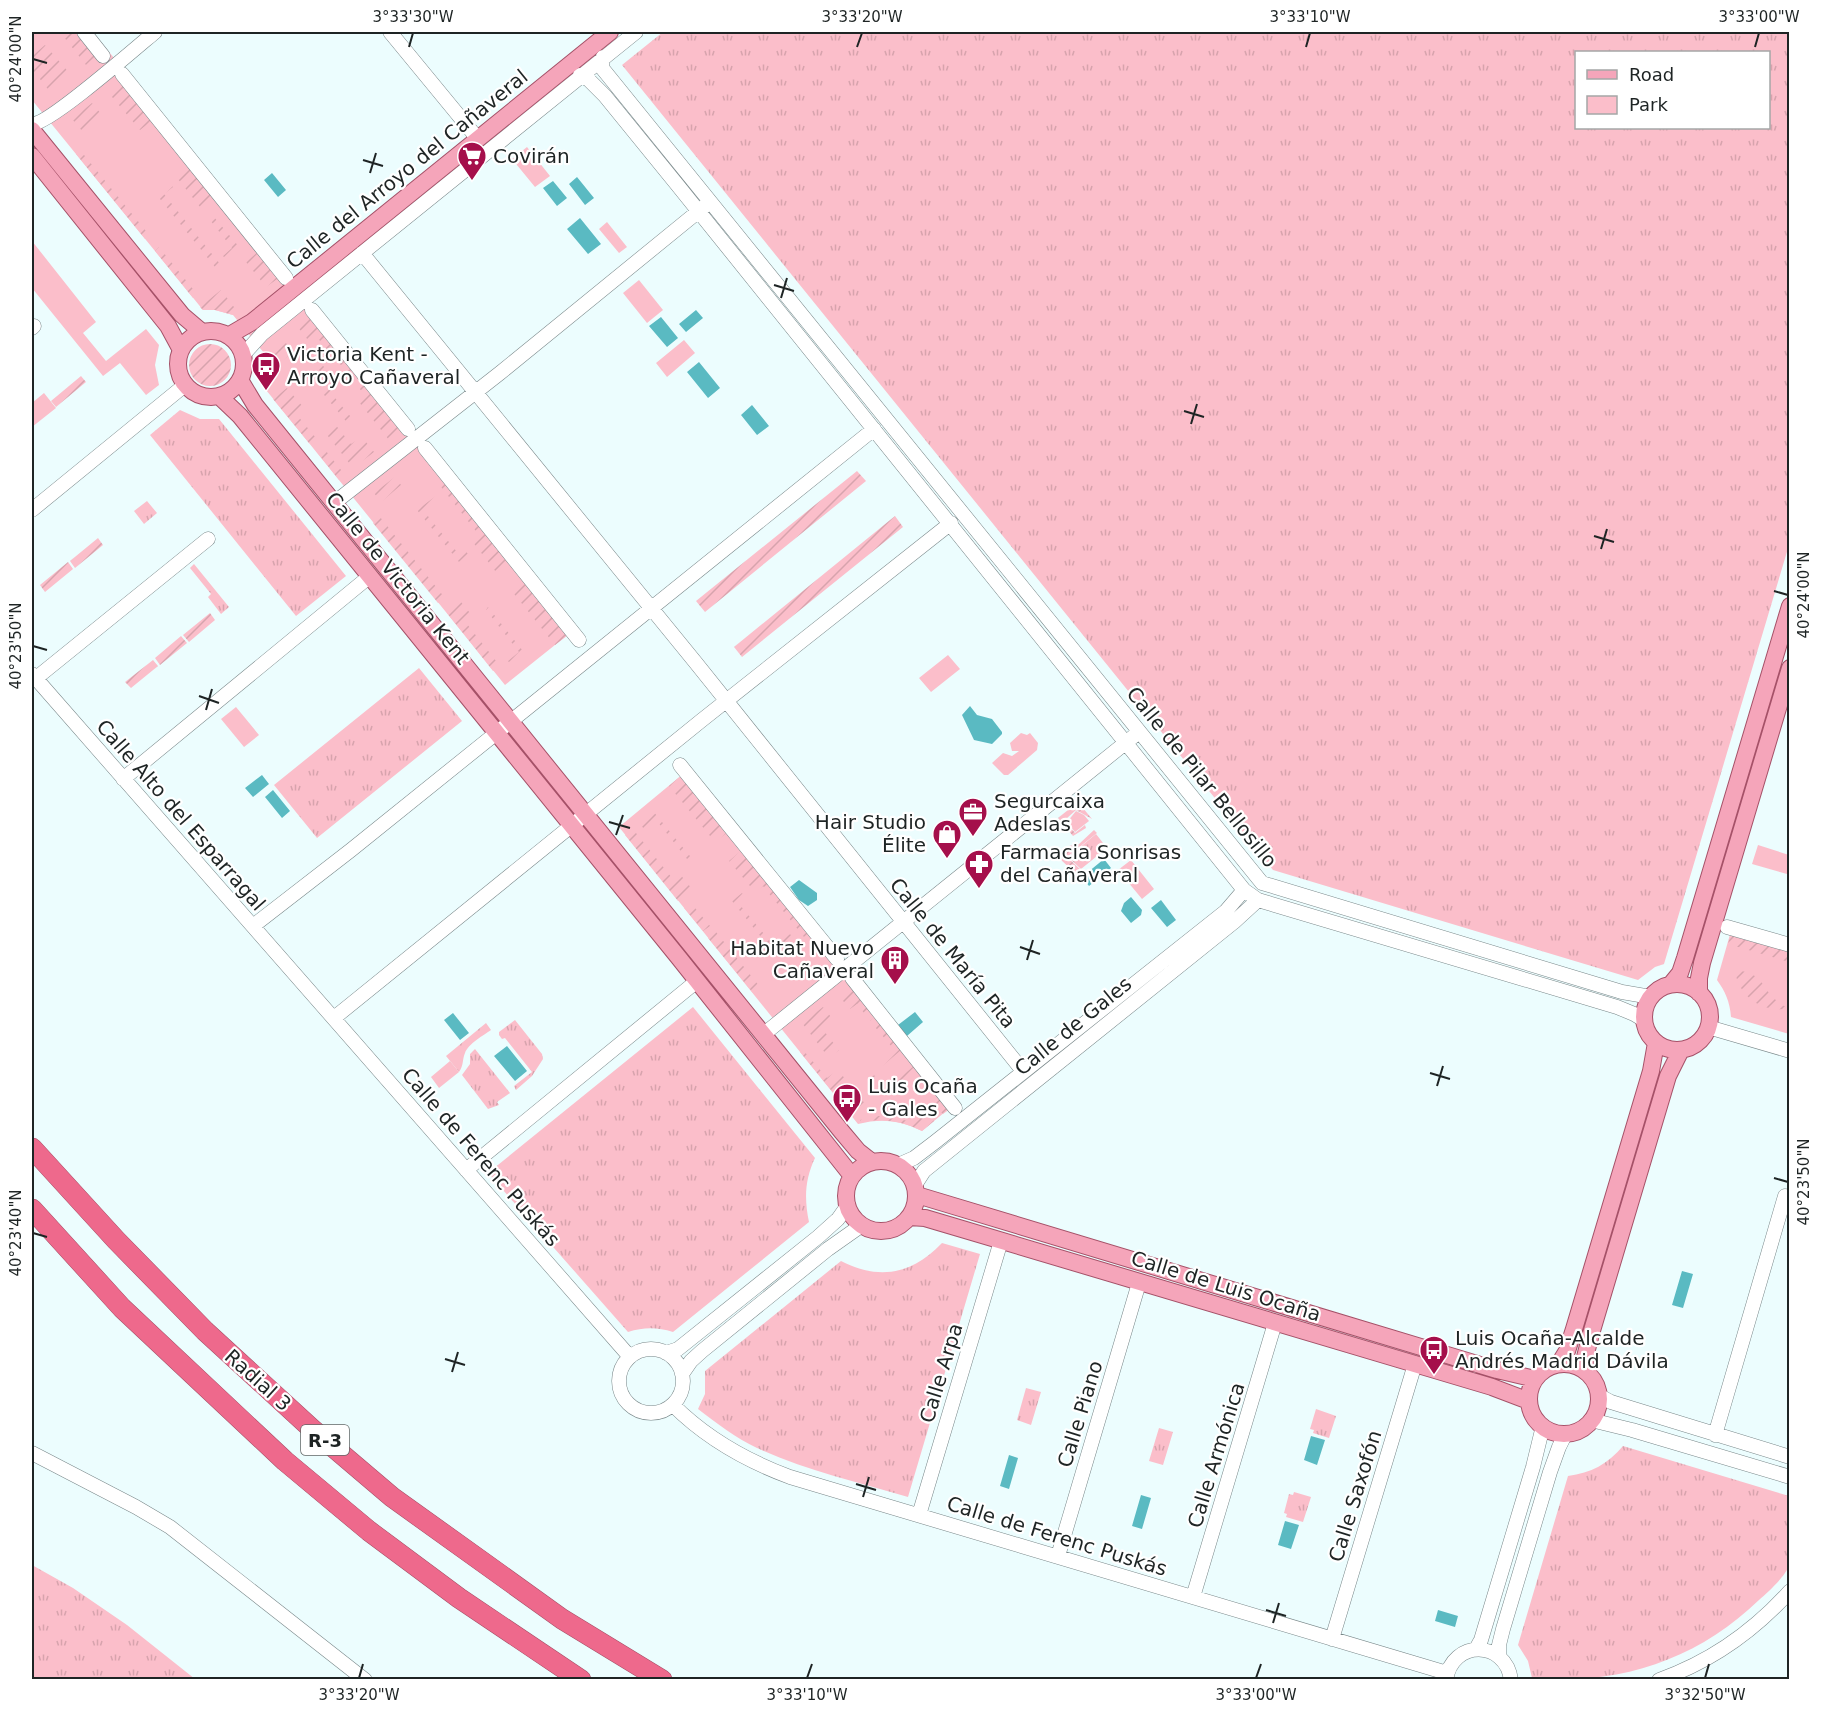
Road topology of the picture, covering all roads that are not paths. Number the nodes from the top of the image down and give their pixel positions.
1 (84, 32) edge
2 (155, 32) edge
3 (390, 32) edge
4 (610, 32) edge
5 (636, 32) edge
6 (103, 56) dead end
7 (603, 57) junction
8 (122, 74) dead end
9 (580, 75) junction
10 (32, 124) edge
11 (32, 130) edge
12 (478, 139) junction
13 (32, 156) edge
14 (711, 201) junction
15 (698, 211) junction
16 (362, 253) junction
17 (286, 278) dead end
18 (312, 310) dead end
19 (202, 332) junction
20 (228, 336) junction
21 (181, 350) junction
22 (243, 356) junction
23 (240, 380) junction
24 (185, 385) junction
25 (474, 393) junction
26 (219, 396) junction
27 (408, 429) dead end
28 (874, 429) junction
29 (425, 448) dead end
30 (334, 503) junction
31 (32, 510) edge
32 (951, 523) junction
33 (208, 539) dead end
34 (370, 576) junction
35 (1790, 606) edge
36 (651, 609) junction
37 (579, 640) dead end
38 (1782, 654) edge
39 (1790, 668) edge
40 (34, 677) edge
41 (726, 701) junction
42 (511, 722) junction
43 (1139, 732) junction
44 (497, 733) junction
45 (1126, 742) junction
46 (680, 765) dead end
47 (123, 779) junction
48 (585, 814) junction
49 (571, 826) junction
50 (1244, 890) junction
51 (1258, 900) junction
52 (903, 922) junction
53 (253, 926) junction
54 (1727, 927) dead end
55 (1790, 945) edge
56 (837, 960) dead end
57 (852, 978) dead end
58 (697, 981) junction
59 (301, 982) joint
60 (1671, 984) junction
61 (1699, 993) junction
62 (1650, 997) junction
63 (333, 1018) junction
64 (1644, 1020) junction
65 (1708, 1027) junction
66 (764, 1034) junction
67 (1656, 1043) junction
68 (1681, 1050) junction
69 (1790, 1051) edge
70 (1023, 1071) junction
71 (955, 1108) dead end
72 (32, 1148) edge
73 (872, 1162) junction
74 (898, 1165) junction
75 (466, 1170) junction
76 (852, 1176) junction
77 (916, 1190) junction
78 (1785, 1196) dead end
79 (848, 1205) junction
80 (32, 1209) edge
81 (909, 1217) junction
82 (862, 1224) junction
83 (1001, 1241) junction
84 (1139, 1282) junction
85 (1275, 1323) junction
86 (666, 1353) junction
87 (630, 1357) junction
88 (1415, 1364) junction
89 (1559, 1364) junction
90 (1585, 1371) junction
91 (682, 1374) junction
92 (1535, 1379) junction
93 (1598, 1395) junction
94 (1529, 1401) junction
95 (673, 1405) junction
96 (1591, 1420) junction
97 (1543, 1426) junction
98 (1566, 1433) junction
99 (1715, 1435) junction
100 (32, 1453) edge
101 (1790, 1457) edge
102 (1790, 1477) edge
103 (919, 1515) junction
104 (1058, 1556) junction
105 (1790, 1591) edge
106 (1193, 1597) junction
107 (1332, 1639) junction
108 (1476, 1649) junction
109 (1499, 1657) junction
110 (1446, 1676) edge
111 (365, 1680) edge
112 (580, 1680) edge
113 (662, 1680) edge
114 (1511, 1680) edge
115 (1659, 1680) edge

1 - 6 street
2 - 10 street
3 - 12 street
4 - 12 main road, Calle del Arroyo del Cañaveral
5 - 7 street, Calle del Arroyo del Cañaveral
7 - 9 street, Calle del Arroyo del Cañaveral
7 - 14 street, Calle de Pilar Bellosillo
8 - 17 street
9 - 15 street, Calle de Pilar Bellosillo
9 - 16 street, Calle del Arroyo del Cañaveral
11 - 19 main road
12 - 20 main road, Calle del Arroyo del Cañaveral
13 - 21 main road
14 - 15 street
14 - 43 street, Calle de Pilar Bellosillo
15 - 25 street
15 - 28 street, Calle de Pilar Bellosillo
16 - 22 street, Calle del Arroyo del Cañaveral
16 - 25 street, Calle de María Pita
18 - 27 street
19 - 20 main road
19 - 21 main road
20 - 22 main road
21 - 24 main road
22 - 23 main road
23 - 26 main road
23 - 30 main road, Calle de Victoria Kent
24 - 26 main road
24 - 31 street
25 - 30 street
25 - 36 street, Calle de María Pita
26 - 34 main road, Calle de Victoria Kent
28 - 32 street, Calle de Pilar Bellosillo
28 - 36 street
29 - 37 street
30 - 42 main road, Calle de Victoria Kent
32 - 41 street
32 - 45 street, Calle de Pilar Bellosillo
33 - 40 street
34 - 44 main road, Calle de Victoria Kent
34 - 47 street
35 - 38 main road
36 - 41 street, Calle de María Pita
36 - 42 street
38 - 60 main road
39 - 61 main road
40 - 47 street, Calle Alto del Esparragal
41 - 48 street
41 - 52 street, Calle de María Pita
42 - 44 street
42 - 48 main road, Calle de Victoria Kent
43 - 45 street
43 - 62 street, Calle de Pilar Bellosillo
44 - 49 main road, Calle de Victoria Kent
44 - 53 street
45 - 50 street, Calle de Pilar Bellosillo
45 - 52 street
46 - 56 street
47 - 53 street, Calle Alto del Esparragal
48 - 49 street
48 - 66 main road
49 - 58 main road
49 - 63 street
50 - 51 street, Calle de Pilar Bellosillo
50 - 70 street, Calle de Gales
51 - 64 street, Calle de Pilar Bellosillo
51 - 77 street, Calle de Gales
52 - 66 street
52 - 70 street, Calle de María Pita
53 - 59 street, Calle Alto del Esparragal
54 - 55 street
57 - 71 street
58 - 75 street
58 - 76 main road
59 - 63 street, Calle de Ferenc Puskás
60 - 61 main road
60 - 62 main road
61 - 65 main road
62 - 64 main road
63 - 75 street, Calle de Ferenc Puskás
64 - 67 main road
65 - 68 main road
65 - 69 street
66 - 73 main road
67 - 68 main road
67 - 89 main road
68 - 90 main road
70 - 74 street, Calle de Gales
72 - 113 highway, Radial 3 / R-3
73 - 74 main road
73 - 76 main road
74 - 77 main road
75 - 87 street, Calle de Ferenc Puskás
76 - 79 main road
77 - 81 main road
77 - 92 main road, Calle de Luis Ocaña
78 - 99 street
79 - 82 main road
79 - 86 street
80 - 112 highway, Radial 3 / R-3
81 - 82 main road
81 - 83 main road, Calle de Luis Ocaña
82 - 91 street
83 - 84 main road, Calle de Luis Ocaña
83 - 103 street, Calle Arpa
84 - 85 main road, Calle de Luis Ocaña
84 - 104 street, Calle Piano
85 - 88 main road, Calle de Luis Ocaña
85 - 106 street, Calle Armónica
86 - 87 street
86 - 91 street
87 - 95 street
88 - 94 main road, Calle de Luis Ocaña
88 - 107 street, Calle Saxofón
89 - 90 main road
89 - 92 main road
90 - 93 main road
91 - 95 street
92 - 94 main road
93 - 96 main road
93 - 99 street
94 - 97 main road
95 - 103 street, Calle de Ferenc Puskás
96 - 98 main road
96 - 102 street
97 - 98 main road
97 - 108 street
98 - 109 street
99 - 101 street
100 - 111 street
103 - 104 street, Calle de Ferenc Puskás
104 - 106 street, Calle de Ferenc Puskás
105 - 115 street
106 - 107 street, Calle de Ferenc Puskás
107 - 110 street, Calle de Ferenc Puskás
108 - 109 street
108 - 110 street
109 - 114 street

